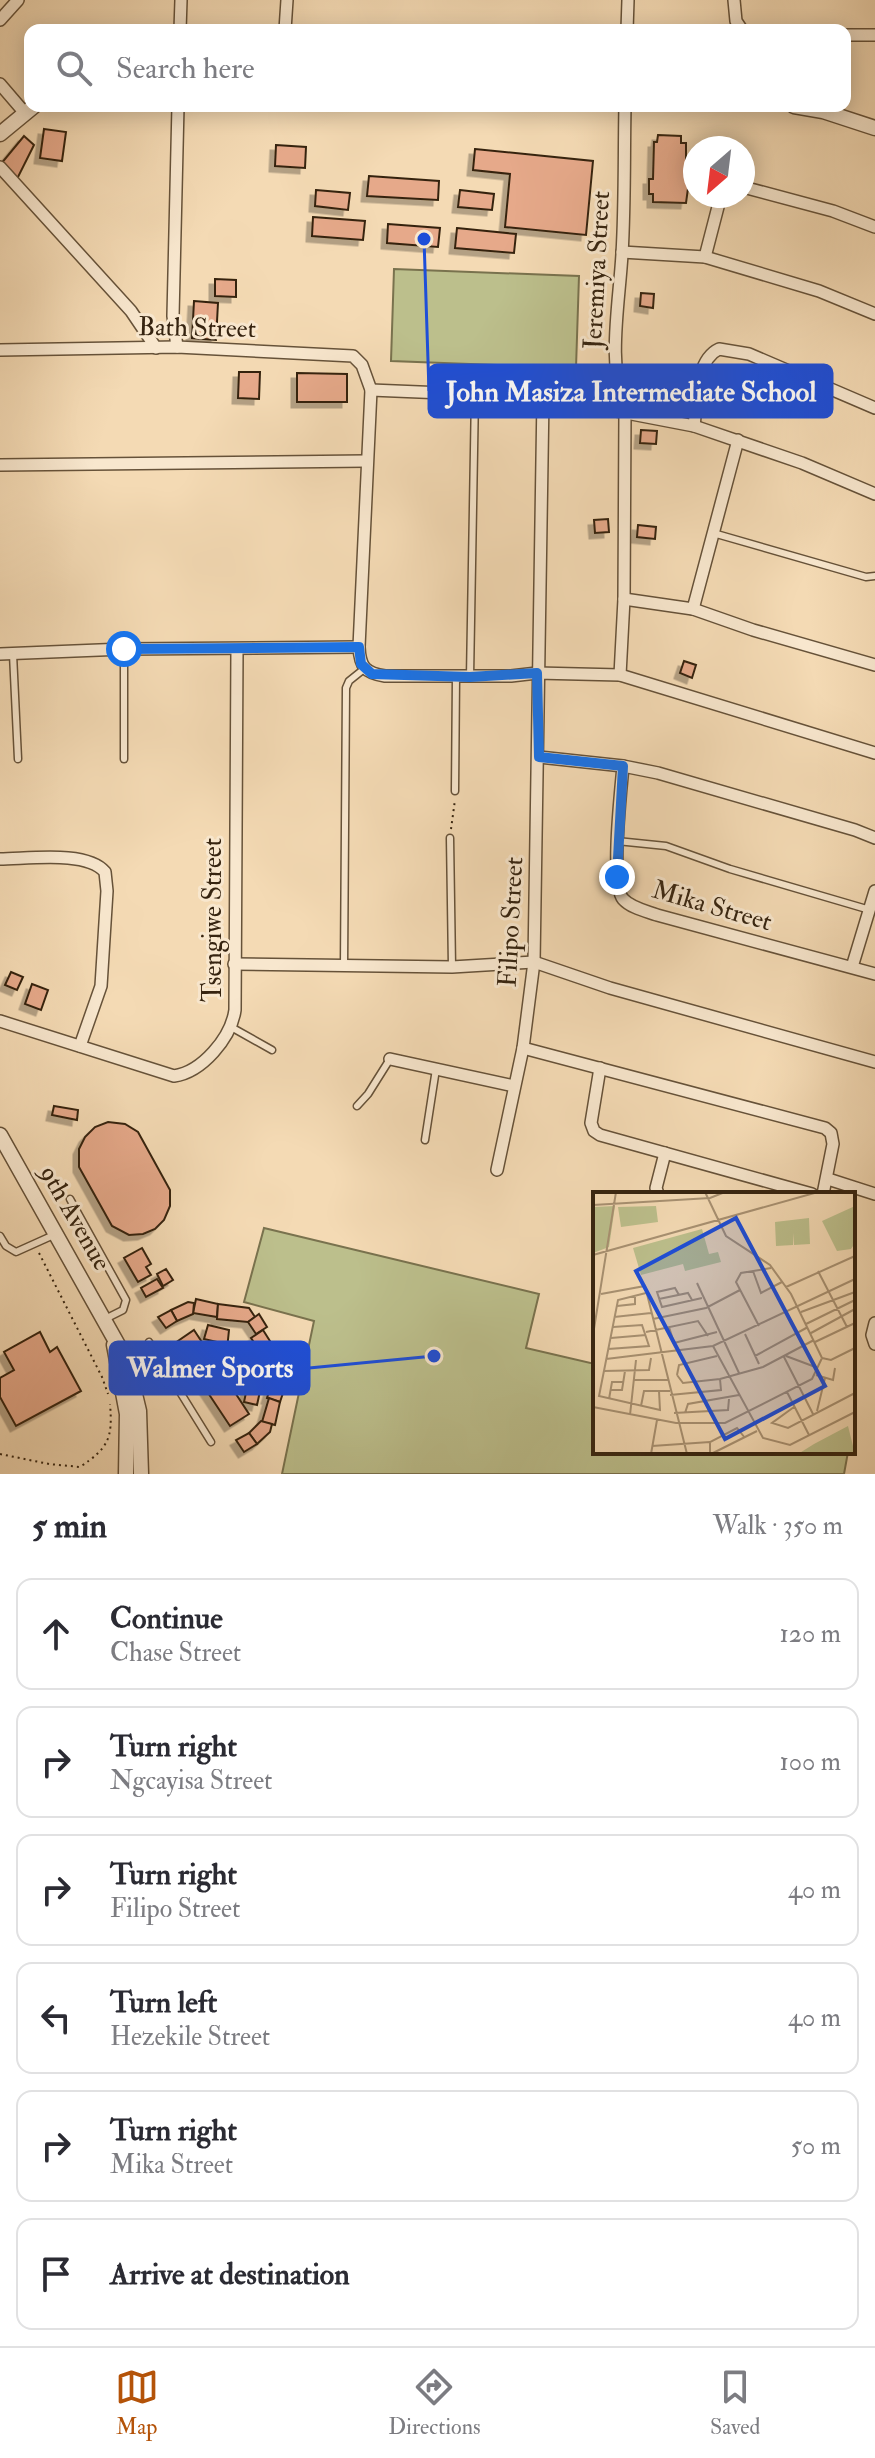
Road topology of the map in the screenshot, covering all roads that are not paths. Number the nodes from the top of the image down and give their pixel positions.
1 (18, 0) edge
2 (181, 0) edge
3 (287, 0) edge
4 (628, 0) edge
5 (734, 0) edge
6 (0, 20) edge
7 (180, 24) edge
8 (285, 24) edge
9 (627, 24) edge
10 (738, 24) edge
11 (851, 35) edge
12 (875, 35) edge
13 (0, 84) edge
14 (24, 105) edge
15 (26, 112) edge
16 (178, 112) edge
17 (625, 112) edge
18 (826, 112) edge
19 (875, 128) edge
20 (0, 134) edge
21 (0, 167) edge
22 (755, 190) edge
23 (718, 208) edge
24 (875, 227) edge
25 (622, 252) junction
26 (705, 257) junction
27 (875, 314) edge
28 (177, 347) junction
29 (156, 348) junction
30 (0, 350) edge
31 (371, 390) junction
32 (475, 394) junction
33 (543, 397) junction
34 (875, 408) edge
35 (625, 413) junction
36 (694, 426) junction
37 (738, 440) junction
38 (366, 461) junction
39 (0, 465) edge
40 (875, 494) edge
41 (713, 533) junction
42 (875, 576) edge
43 (624, 599) junction
44 (693, 609) junction
45 (359, 647) junction
46 (124, 649) junction
47 (237, 649) junction
48 (6, 654) edge
49 (875, 665) edge
50 (364, 669) junction
51 (537, 673) junction
52 (620, 675) junction
53 (456, 677) junction
54 (470, 677) junction
55 (875, 753) edge
56 (539, 757) junction
57 (18, 759) dead end
58 (124, 759) dead end
59 (623, 766) junction
60 (455, 791) road end
61 (450, 838) road end
62 (875, 838) edge
63 (617, 841) junction
64 (0, 859) edge
65 (875, 891) edge
66 (870, 910) junction
67 (534, 962) junction
68 (234, 964) junction
69 (344, 967) junction
70 (452, 967) junction
71 (852, 967) junction
72 (875, 974) edge
73 (0, 1021) edge
74 (231, 1027) junction
75 (80, 1046) junction
76 (523, 1048) junction
77 (272, 1050) dead end
78 (390, 1059) joint
79 (875, 1062) edge
80 (600, 1068) junction
81 (436, 1069) junction
82 (514, 1086) junction
83 (357, 1106) dead end
84 (0, 1135) edge
85 (425, 1140) dead end
86 (665, 1153) junction
87 (497, 1170) dead end
88 (828, 1179) junction
89 (657, 1192) edge
90 (805, 1192) edge
91 (824, 1192) edge
92 (875, 1194) edge
93 (70, 1199) dead end
94 (56, 1234) junction
95 (0, 1236) edge
96 (107, 1322) junction
97 (875, 1323) edge
98 (149, 1342) dead end
99 (875, 1344) edge
100 (168, 1372) junction
101 (130, 1394) junction
102 (211, 1442) dead end
103 (126, 1474) edge
104 (141, 1474) edge

1 - 6 street
2 - 7 street
3 - 8 street
4 - 9 street
5 - 10 street
11 - 12 street
13 - 14 street
15 - 20 street
16 - 28 street
17 - 25 street, Jeremiya Street
18 - 19 street
21 - 29 street
22 - 24 street
23 - 26 street
25 - 26 street
25 - 35 street, Jeremiya Street
26 - 27 street
28 - 29 street, Bath Street
28 - 31 street, Bath Street
29 - 30 street, Bath Street
31 - 32 street
31 - 38 street
32 - 33 street
32 - 54 lane
33 - 35 street
33 - 51 street, Filipo Street
34 - 36 street
35 - 36 street
35 - 43 street, Jeremiya Street
36 - 37 street
37 - 40 street
37 - 41 street
38 - 39 street
38 - 45 street
41 - 42 lane
41 - 44 street
43 - 44 street
43 - 52 street, Jeremiya Street
44 - 49 street
45 - 47 street
45 - 50 street
46 - 47 street
46 - 48 street
46 - 58 lane
47 - 68 street, Tsengiwe Street
48 - 57 lane
50 - 53 street
50 - 69 lane
51 - 52 street
51 - 54 street
51 - 56 street, Filipo Street
52 - 55 street
53 - 54 street
53 - 60 lane
56 - 59 street
56 - 67 street, Filipo Street
59 - 62 street
59 - 63 street, Mika Street
61 - 70 lane
63 - 66 lane
63 - 71 street, Mika Street
64 - 75 street
65 - 66 street
66 - 71 street
67 - 70 street
67 - 76 street, Filipo Street
67 - 79 street
68 - 69 street
68 - 74 street, Tsengiwe Street
69 - 70 street
71 - 72 street, Mika Street
73 - 75 street, Tsengiwe Street
74 - 75 street, Tsengiwe Street
74 - 77 lane
76 - 80 street
76 - 82 street, Filipo Street
78 - 81 street
78 - 83 lane
80 - 86 street
80 - 88 street
81 - 82 street
81 - 85 lane
82 - 87 street, Filipo Street
84 - 94 street, 9th Avenue
86 - 89 street
86 - 90 street
88 - 91 street
88 - 92 street
93 - 96 lane
94 - 95 lane
94 - 96 street, 9th Avenue
96 - 101 street, 9th Avenue
97 - 99 street
98 - 100 lane
100 - 101 lane
100 - 102 lane
101 - 103 street, 9th Avenue
101 - 104 street, 9th Avenue

